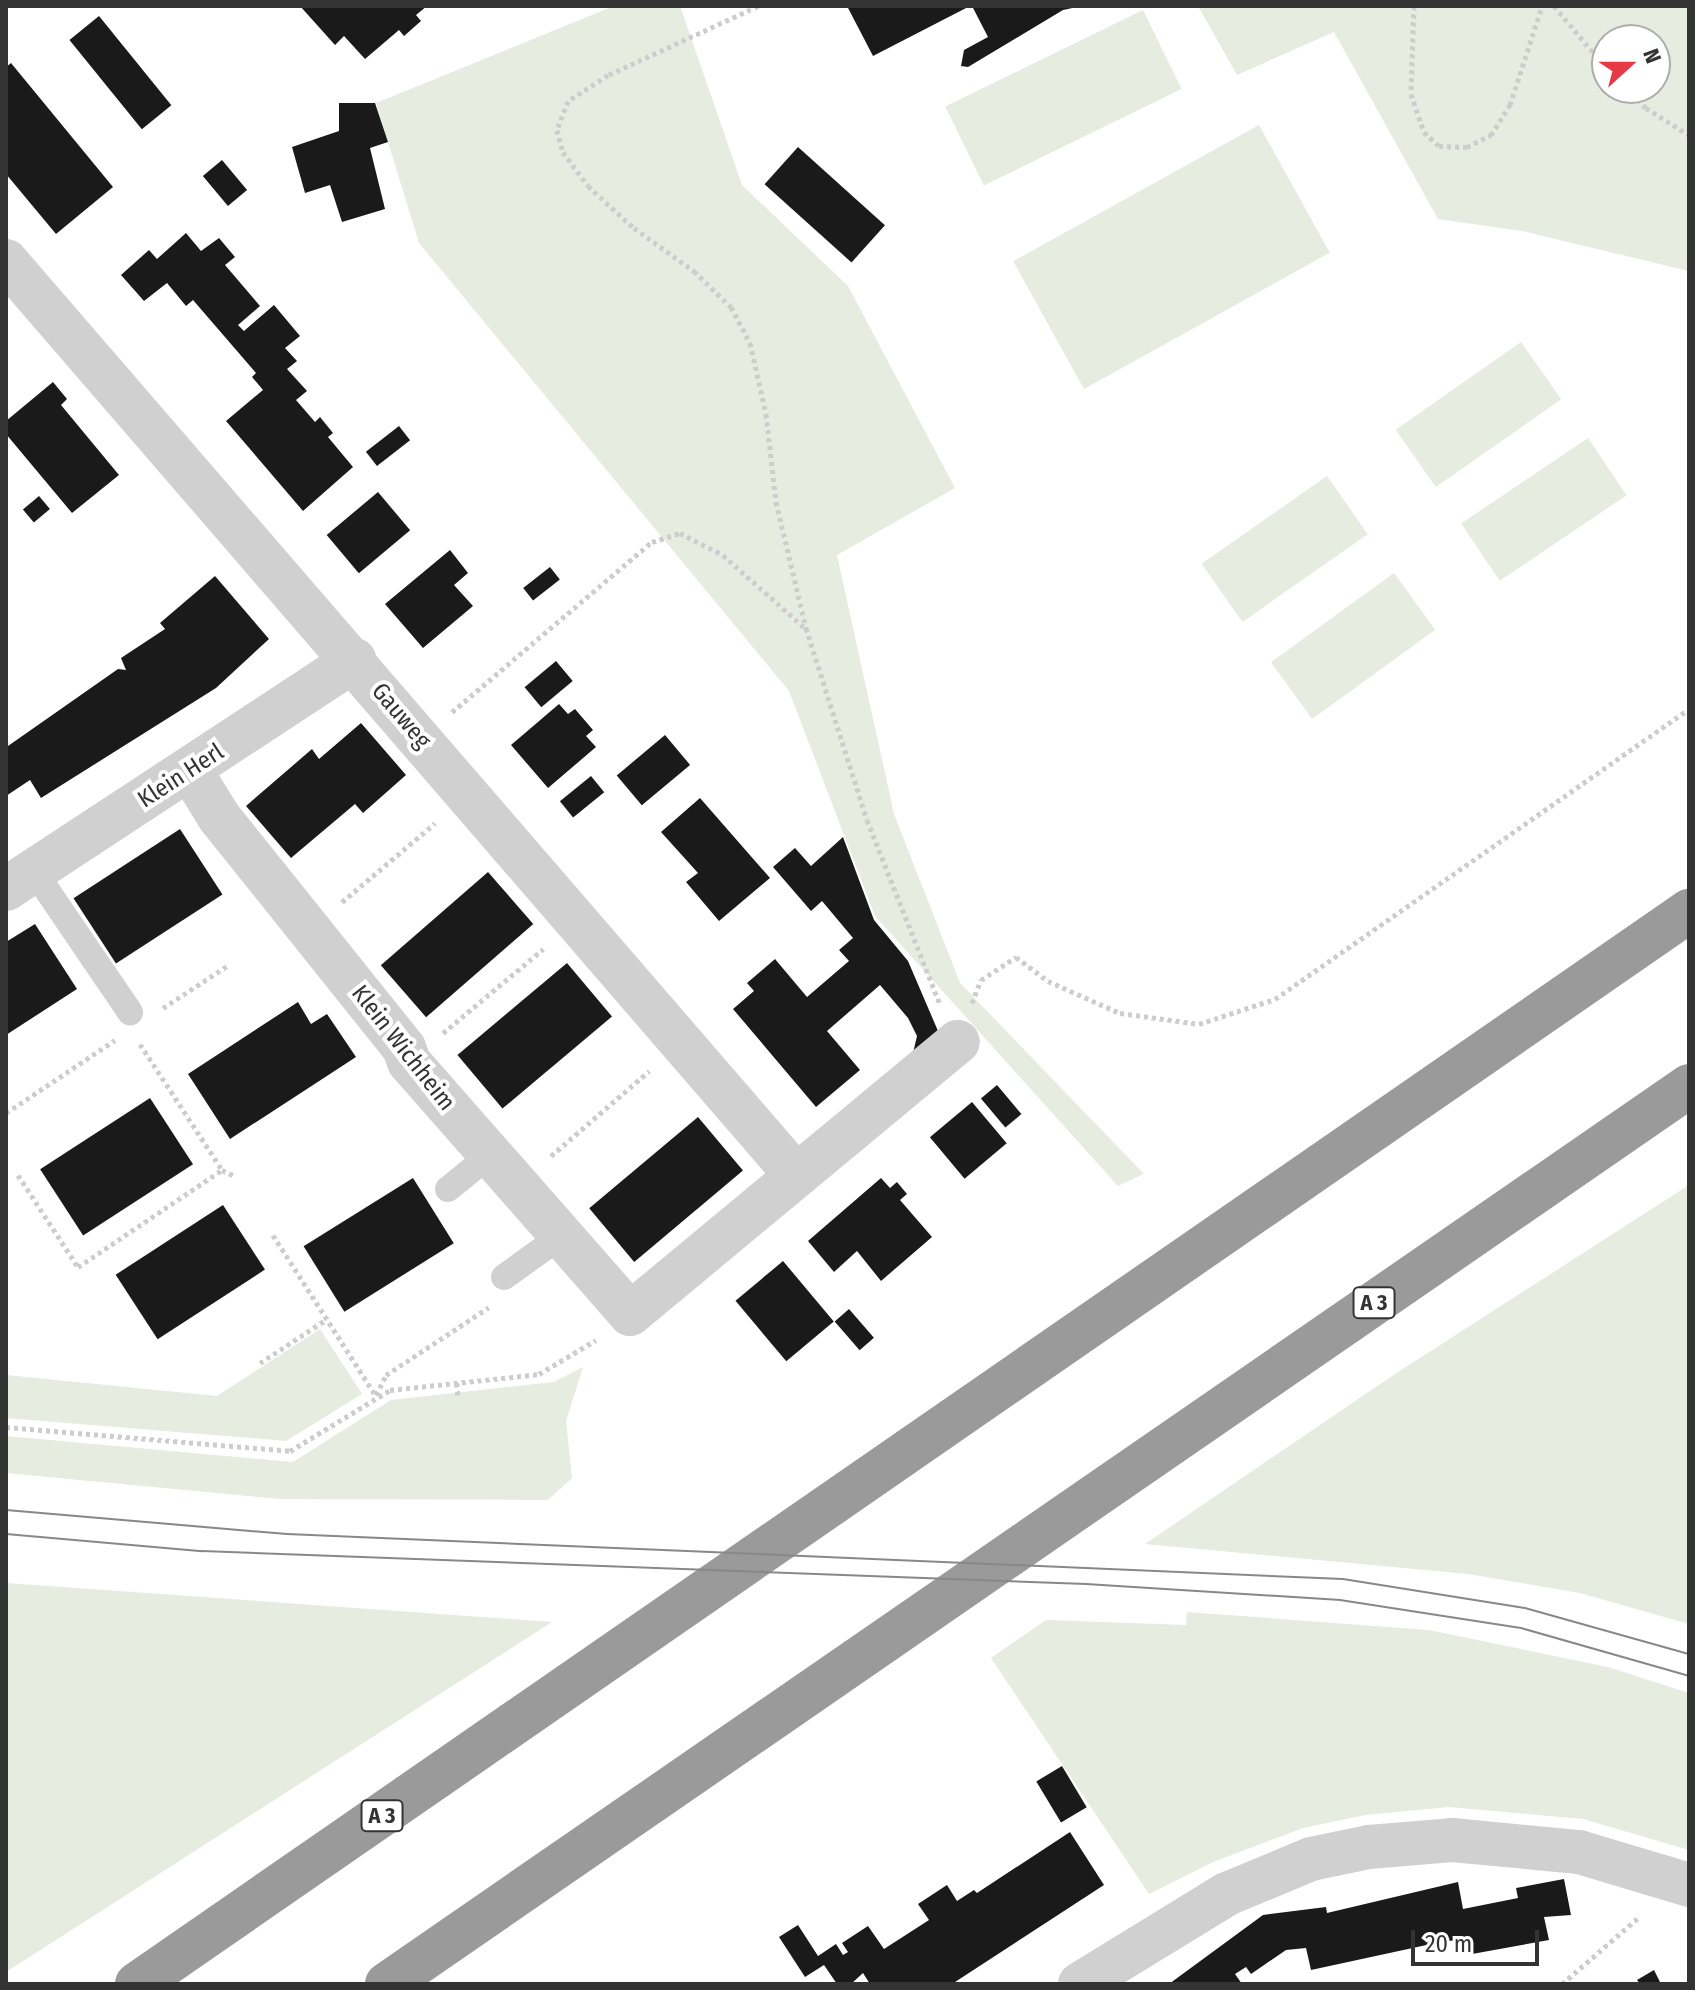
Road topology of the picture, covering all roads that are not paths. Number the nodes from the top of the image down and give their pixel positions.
1 (6, 261) edge
2 (354, 660) junction
3 (190, 770) junction
4 (20, 880) edge
5 (1689, 911) edge
6 (130, 1021) road end
7 (958, 1042) road end
8 (1689, 1086) edge
9 (504, 1170) junction
10 (795, 1174) junction
11 (448, 1189) dead end
12 (561, 1236) junction
13 (504, 1277) road end
14 (1676, 1879) edge
15 (137, 1984) edge
16 (387, 1984) edge
17 (1080, 1984) edge

1 - 2 street, Gauweg
2 - 3 street, Klein Herl
2 - 10 street, Gauweg
3 - 4 street, Klein Herl
3 - 9 street, Klein Wichheim
4 - 6 lane
5 - 15 highway, A 3
7 - 10 street
8 - 16 highway, A 3
9 - 11 lane
9 - 12 street, Klein Wichheim
10 - 12 street, Klein Wichheim
12 - 13 lane
14 - 17 street

